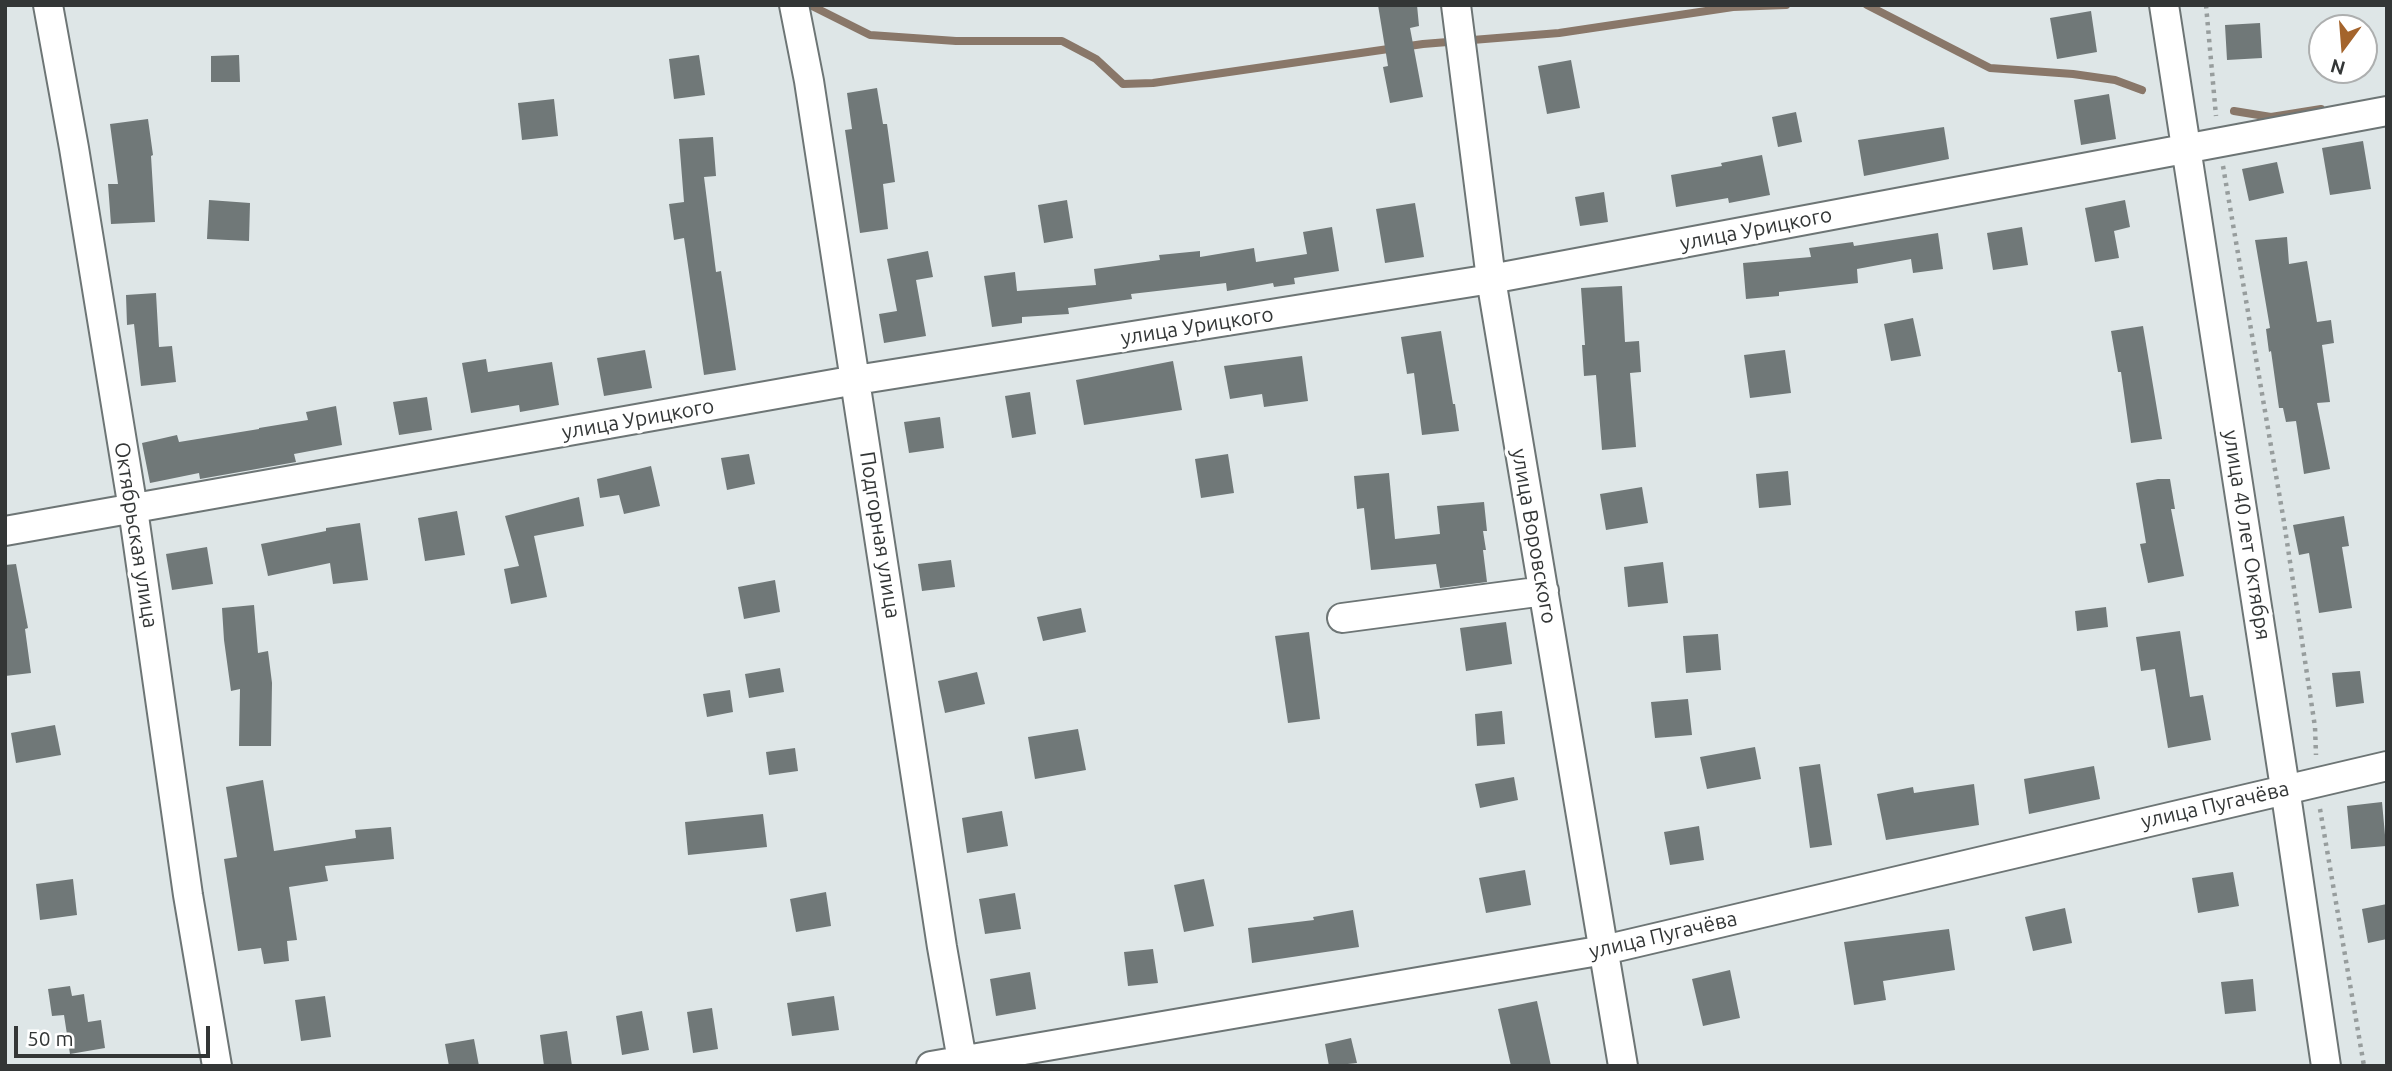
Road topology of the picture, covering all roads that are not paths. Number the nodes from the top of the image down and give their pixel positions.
1 (48, 5) edge
2 (794, 5) edge
3 (1456, 5) edge
4 (2164, 5) edge
5 (2387, 111) edge
6 (2187, 148) junction
7 (1491, 279) junction
8 (856, 380) junction
9 (133, 509) junction
10 (5, 531) edge
11 (1544, 591) junction
12 (1342, 618) dead end
13 (2387, 766) edge
14 (2285, 789) junction
15 (1604, 950) junction
16 (962, 1063) edge
17 (217, 1066) edge
18 (931, 1066) edge
19 (1623, 1066) edge
20 (2326, 1066) edge

1 - 9 street, Октябрьская улица
2 - 8 street, Подгорная улица
3 - 7 street, улица Воровского
4 - 6 street, улица 40 лет Октября
5 - 6 street, улица Урицкого
6 - 7 street, улица Урицкого
6 - 14 street, улица 40 лет Октября
7 - 8 street, улица Урицкого
7 - 11 street, улица Воровского
8 - 9 street, улица Урицкого
8 - 16 street, Подгорная улица
9 - 10 street, улица Урицкого
9 - 17 street, Октябрьская улица
11 - 12 street
11 - 15 street, улица Воровского
13 - 14 street, улица Пугачёва
14 - 15 street, улица Пугачёва
14 - 20 street, улица 40 лет Октября
15 - 16 street, улица Пугачёва
15 - 19 street, улица Воровского
16 - 18 street, улица Пугачёва

